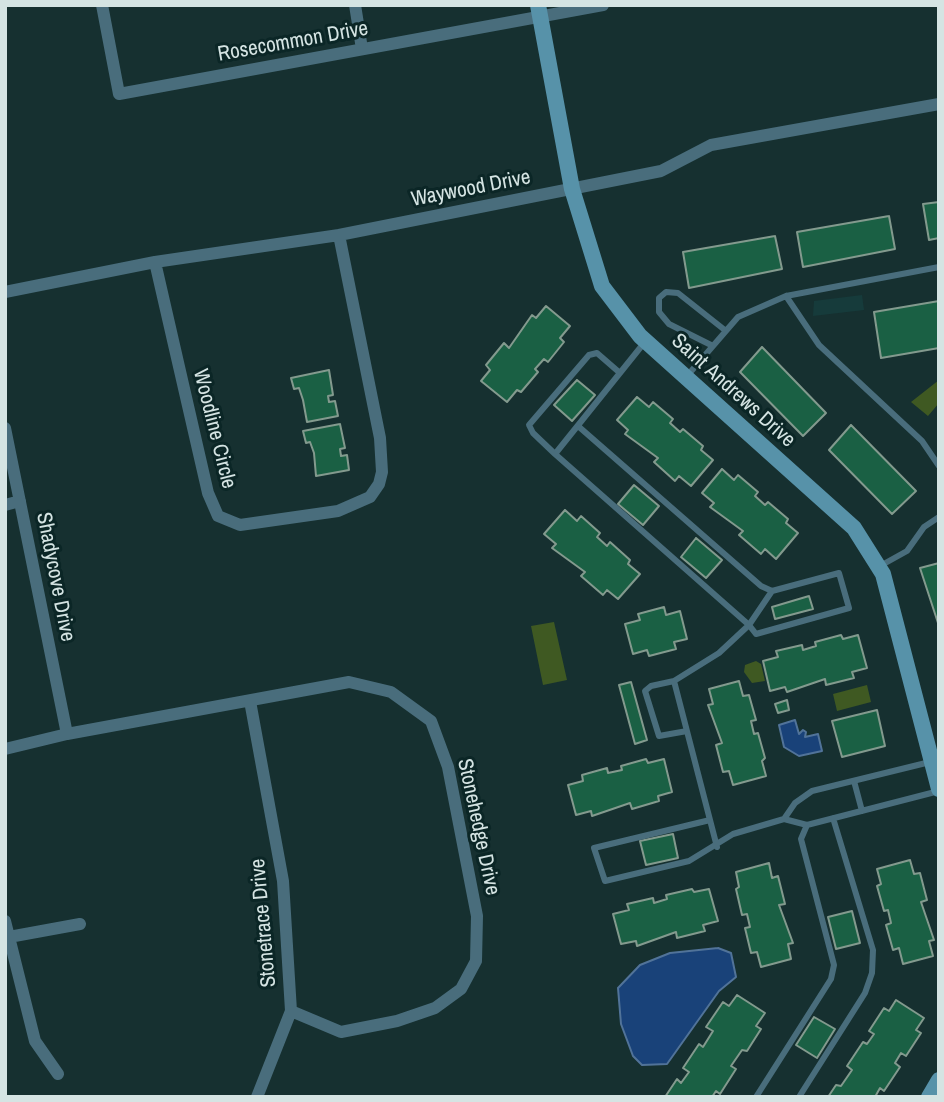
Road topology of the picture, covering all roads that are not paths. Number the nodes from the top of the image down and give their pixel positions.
1 (102, 5) edge
2 (355, 5) edge
3 (603, 5) edge
4 (539, 11) edge
5 (362, 49) junction
6 (939, 104) edge
7 (572, 189) junction
8 (339, 235) junction
9 (155, 262) junction
10 (939, 267) edge
11 (5, 292) edge
12 (786, 296) junction
13 (726, 331) junction
14 (645, 341) junction
15 (713, 346) junction
16 (620, 373) junction
17 (686, 378) junction
18 (578, 426) junction
19 (5, 428) edge
20 (555, 454) junction
21 (939, 466) edge
22 (20, 501) junction
23 (5, 505) edge
24 (939, 517) edge
25 (878, 566) junction
26 (772, 591) junction
27 (748, 625) junction
28 (674, 681) junction
29 (250, 701) junction
30 (687, 731) junction
31 (67, 734) junction
32 (5, 749) edge
33 (932, 762) junction
34 (854, 781) junction
35 (939, 790) edge
36 (862, 811) junction
37 (833, 818) junction
38 (784, 819) junction
39 (710, 820) junction
40 (807, 825) junction
41 (717, 846) junction
42 (5, 921) edge
43 (80, 924) dead end
44 (9, 937) junction
45 (291, 1011) junction
46 (58, 1073) dead end
47 (939, 1080) edge
48 (257, 1097) edge
49 (755, 1097) edge
50 (799, 1097) edge
51 (929, 1097) edge

1 - 5 street, Rosecommon Drive
2 - 5 street
3 - 4 street, Rosecommon Drive
4 - 5 street, Rosecommon Drive
4 - 7 street, Saint Andrews Drive
6 - 7 street, Waywood Drive
7 - 8 street, Waywood Drive
7 - 14 street, Saint Andrews Drive
8 - 9 street, Waywood Drive
8 - 9 street, Woodline Circle
9 - 11 street, Waywood Drive
10 - 12 lane
12 - 13 lane
12 - 21 lane
13 - 15 lane
13 - 15 lane
14 - 16 lane
14 - 17 street, Saint Andrews Drive
15 - 17 lane
16 - 18 lane
16 - 20 lane
17 - 25 street, Saint Andrews Drive
18 - 20 lane
18 - 26 lane
19 - 22 street, Shadycove Drive
20 - 27 lane
22 - 23 street
22 - 31 street, Shadycove Drive
24 - 25 lane
25 - 33 street, Saint Andrews Drive
26 - 27 lane
26 - 27 lane
27 - 28 lane
28 - 30 lane
28 - 30 lane
29 - 31 street, Stonehedge Drive
29 - 45 street, Stonetrace Drive
29 - 45 street, Stonehedge Drive
30 - 39 lane
31 - 32 street, Stonehedge Drive
33 - 34 lane
33 - 35 street, Saint Andrews Drive
34 - 36 lane
34 - 38 lane
35 - 36 lane
36 - 37 lane
37 - 40 lane
37 - 50 lane
38 - 40 lane
38 - 41 lane
39 - 41 lane
39 - 41 lane
40 - 49 lane
42 - 44 street
43 - 44 street
44 - 46 street
45 - 48 street, Stonetrace Drive
47 - 51 street

